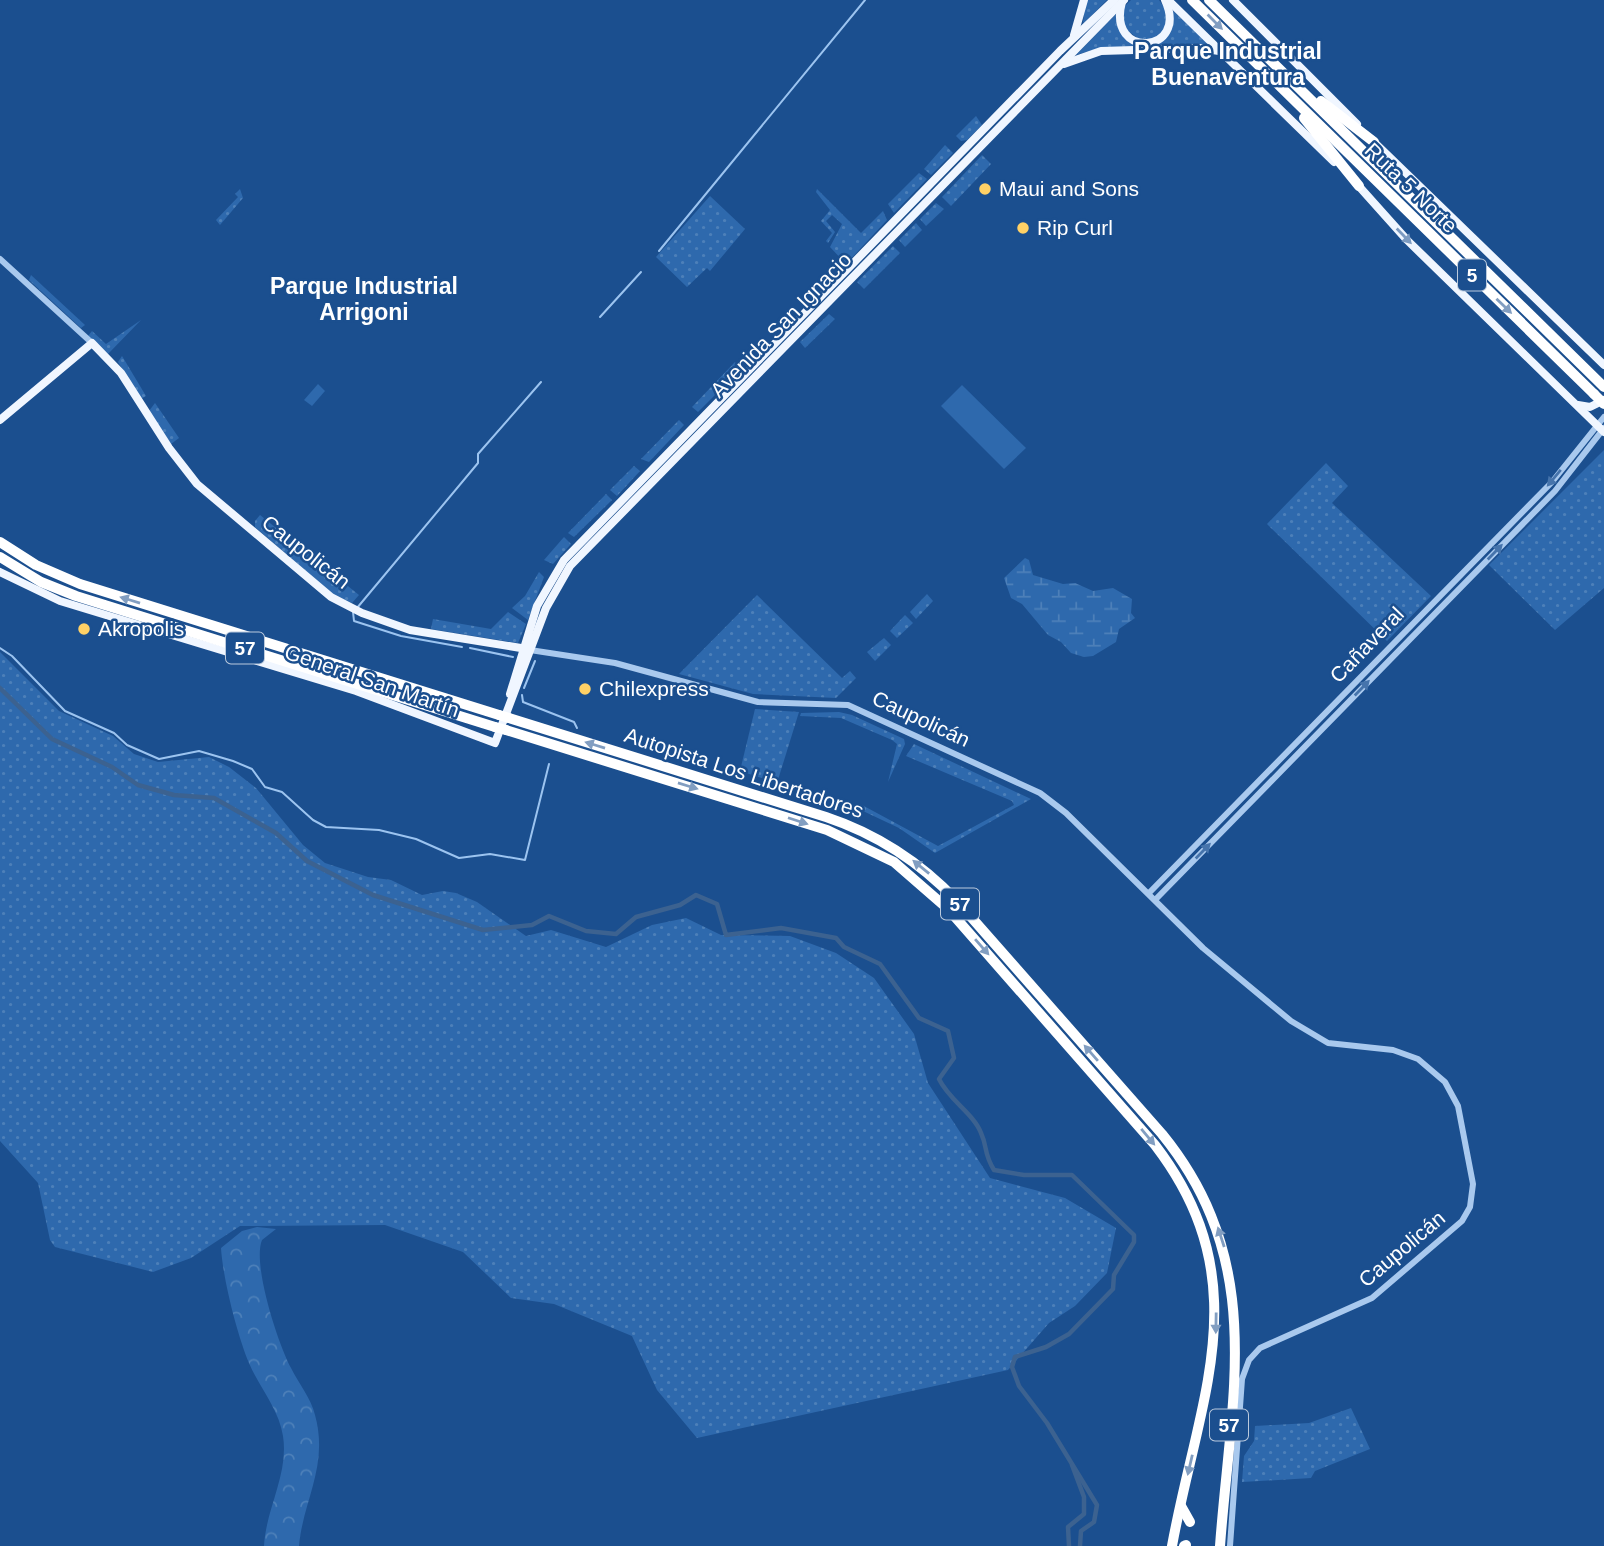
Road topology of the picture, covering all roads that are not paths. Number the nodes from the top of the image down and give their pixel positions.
1 (1084, 0) edge
2 (1120, 0) edge
3 (1167, 0) edge
4 (1192, 0) edge
5 (1209, 0) edge
6 (1233, 0) edge
7 (1239, 0) edge
8 (1243, 10) junction
9 (1071, 41) junction
10 (1222, 52) junction
11 (1063, 54) junction
12 (1269, 58) junction
13 (1057, 67) junction
14 (1268, 74) junction
15 (1374, 142) junction
16 (955, 165) junction
17 (1359, 186) junction
18 (0, 259) edge
19 (92, 343) junction
20 (1604, 365) edge
21 (1603, 386) edge
22 (1604, 402) edge
23 (1575, 404) junction
24 (1604, 417) edge
25 (0, 420) edge
26 (1602, 429) edge
27 (0, 542) edge
28 (0, 557) edge
29 (0, 572) edge
30 (526, 649) junction
31 (495, 743) joint
32 (1149, 893) junction
33 (1156, 900) junction
34 (1181, 1505) junction
35 (1223, 1509) junction
36 (1211, 1521) dead end
37 (1190, 1522) dead end
38 (1172, 1546) edge
39 (1220, 1546) edge
40 (1230, 1546) edge

1 - 9 main road
2 - 3 main road
2 - 9 main road, Avenida San Ignacio
2 - 11 main road, Avenida San Ignacio
3 - 10 main road
4 -> 14 highway, Ruta 5 Norte / 5
5 - 12 highway, Ruta 5 Norte / 5
6 - 8 main road
7 - 8 main road
8 - 15 main road
9 - 11 main road, Avenida San Ignacio
10 - 13 main road
10 - 17 main road
11 - 13 main road, Avenida San Ignacio
11 - 16 main road, Avenida San Ignacio
12 - 15 highway
12 - 21 highway, Ruta 5 Norte / 5
13 - 16 main road, Avenida San Ignacio
14 - 17 highway
14 -> 22 highway, Ruta 5 Norte / 5, bridge
15 - 20 main road
16 - 30 main road, Avenida San Ignacio
17 -> 23 main road
18 - 19 street, Caupolicán
19 - 25 main road
19 - 30 main road, Caupolicán
22 - 23 main road
23 - 26 main road
24 - 26 street, Cañaveral
26 -> 32 street, Cañaveral
33 -> 26 street, Cañaveral
35 -> 27 highway, Autopista Los Libertadores / 57
28 -> 34 highway, Autopista Los Libertadores / 57
29 - 31 main road, General San Martín
30 - 31 main road, Avenida San Ignacio
30 - 32 street, Caupolicán
32 - 33 street, Caupolicán
33 - 40 street, Caupolicán
34 - 37 highway
34 - 38 highway, Autopista Los Libertadores / 57
35 - 36 highway
35 - 39 highway, Autopista Los Libertadores / 57

